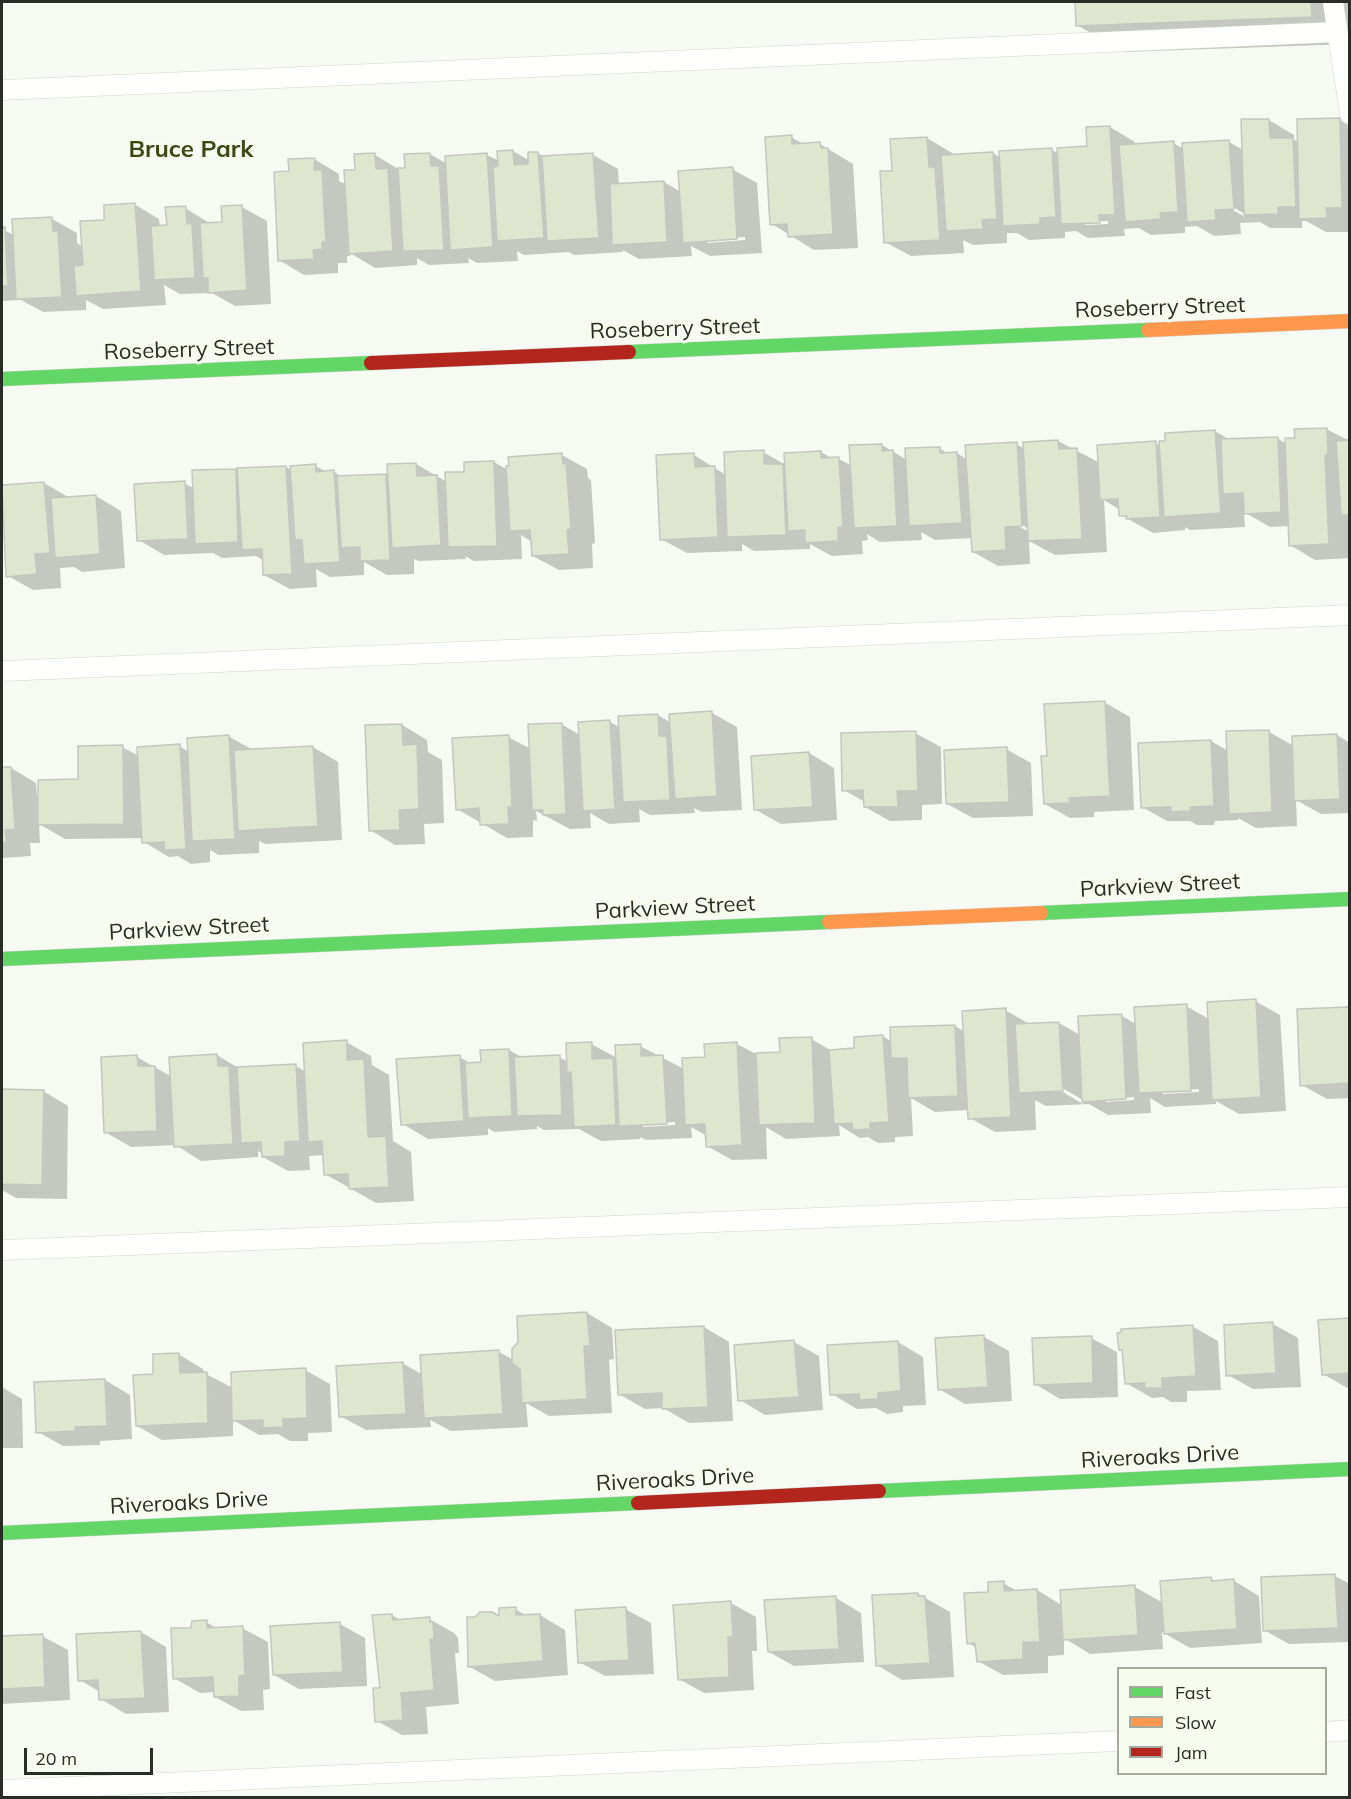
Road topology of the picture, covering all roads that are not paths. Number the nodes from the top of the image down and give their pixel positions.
1 (1333, 2) edge
2 (1337, 32) junction
3 (2, 90) edge
4 (1350, 114) edge
5 (1350, 321) edge
6 (2, 379) edge
7 (1350, 615) edge
8 (2, 671) edge
9 (1350, 899) edge
10 (2, 958) edge
11 (1350, 1197) edge
12 (2, 1250) edge
13 (1350, 1469) edge
14 (2, 1533) edge
15 (1350, 1730) edge
16 (1327, 1731) edge
17 (1117, 1741) edge
18 (2, 1790) edge

1 - 2 lane
2 - 3 lane
2 - 4 lane
5 - 6 street, Roseberry Street
7 - 8 lane
9 - 10 street, Parkview Street
11 - 12 lane
13 - 14 street, Riveroaks Drive
15 - 16 lane
17 - 18 lane

